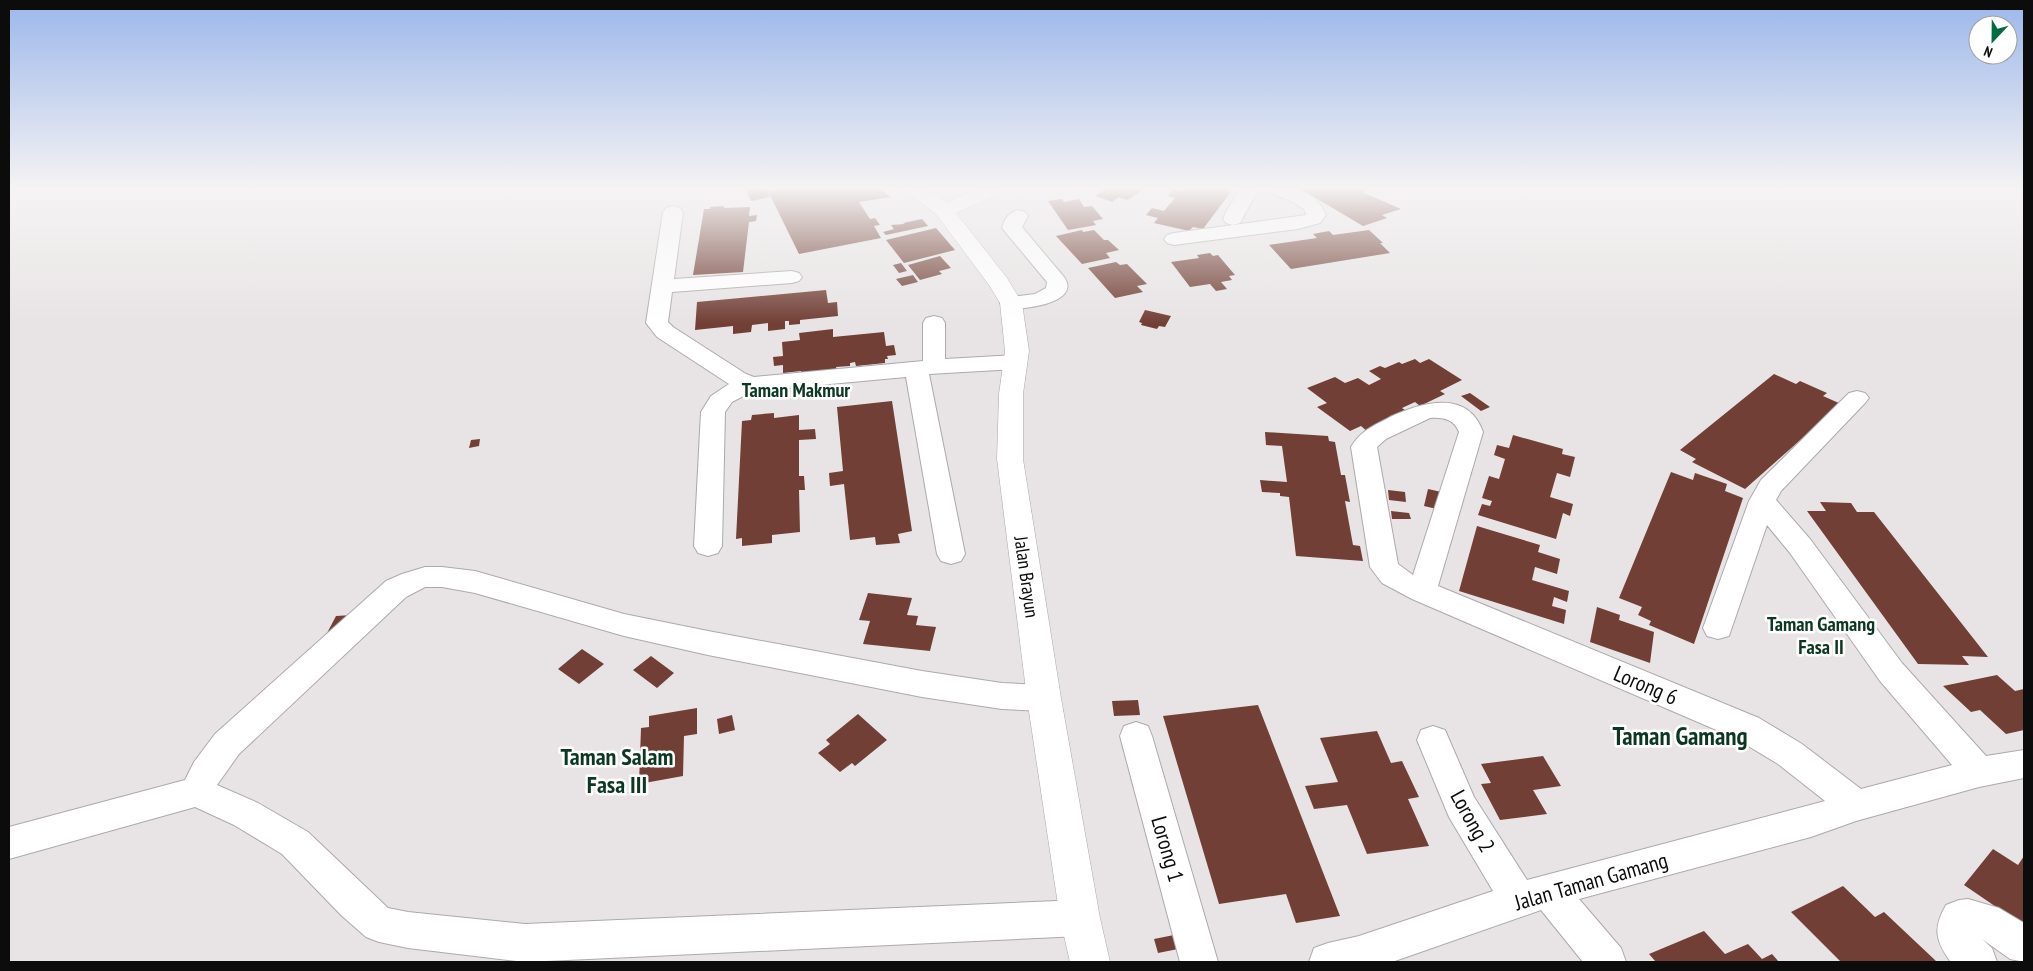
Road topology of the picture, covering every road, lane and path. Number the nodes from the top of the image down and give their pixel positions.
1 (670, 233) edge
2 (961, 233) edge
3 (1017, 233) edge
4 (1218, 233) edge
5 (1174, 239) dead end
6 (792, 277) dead end
7 (662, 286) junction
8 (1011, 303) junction
9 (934, 323) dead end
10 (1016, 362) junction
11 (925, 368) junction
12 (752, 384) junction
13 (1856, 398) dead end
14 (1762, 501) junction
15 (708, 546) dead end
16 (951, 554) dead end
17 (1422, 590) junction
18 (1718, 628) dead end
19 (1044, 698) junction
20 (1136, 736) dead end
21 (1433, 740) dead end
22 (2024, 764) edge
23 (1979, 772) junction
24 (196, 792) junction
25 (1856, 806) junction
26 (9, 843) edge
27 (1533, 895) junction
28 (1080, 918) junction
29 (2024, 946) edge
30 (1090, 962) edge
31 (1199, 962) edge
32 (1328, 962) edge
33 (1607, 962) edge
34 (1978, 962) edge

1 - 7 street
2 - 8 main road, Jalan Brayun
3 - 8 street
4 - 5 street
6 - 7 street
7 - 12 street
8 - 10 main road, Jalan Brayun
9 - 11 street
10 - 11 street
10 - 19 main road, Jalan Brayun
11 - 12 street
11 - 16 street
12 - 15 street
13 - 14 street
14 - 18 street
14 - 23 street
17 - 17 street, Lorong 6
17 - 25 street, Lorong 6
19 - 24 street
19 - 28 main road, Jalan Brayun
20 - 31 street, Lorong 1
21 - 27 street, Lorong 2
22 - 23 street, Jalan Taman Gamang
23 - 25 street, Jalan Taman Gamang
24 - 26 street
24 - 28 street
25 - 27 street, Jalan Taman Gamang
27 - 32 street, Jalan Taman Gamang
27 - 33 street, Lorong 2
28 - 30 main road, Jalan Brayun
29 - 34 street

